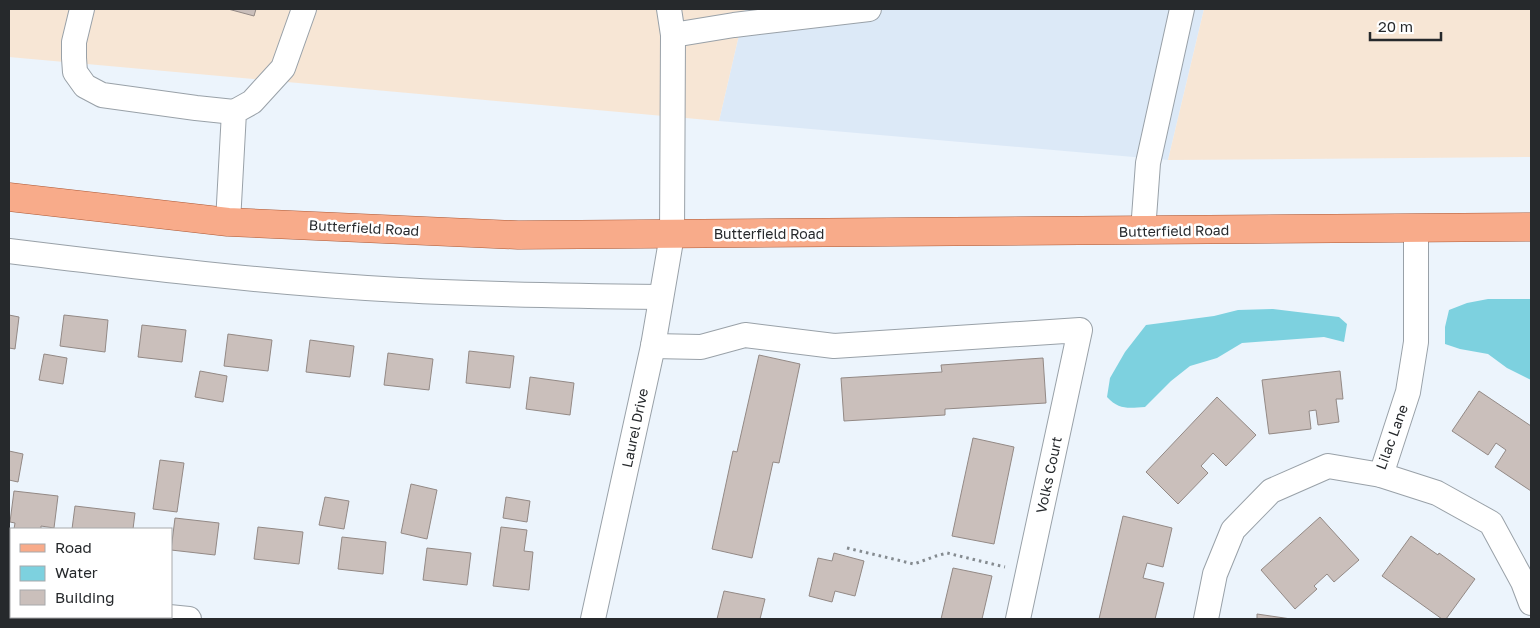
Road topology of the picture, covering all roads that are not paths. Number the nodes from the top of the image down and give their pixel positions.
1 (82, 9) edge
2 (304, 9) edge
3 (669, 9) edge
4 (861, 9) edge
5 (1182, 9) edge
6 (673, 35) junction
7 (234, 112) junction
8 (9, 197) edge
9 (228, 222) junction
10 (1531, 227) edge
11 (1416, 228) junction
12 (1144, 231) junction
13 (672, 235) junction
14 (9, 251) edge
15 (662, 297) junction
16 (653, 346) junction
17 (1381, 475) junction
18 (1528, 588) edge
19 (172, 617) edge
20 (189, 619) edge
21 (594, 619) edge
22 (1018, 619) edge
23 (1206, 619) edge

1 - 7 street
2 - 7 street
3 - 6 street, Laurel Drive
4 - 6 street
5 - 12 street
6 - 13 street, Laurel Drive
7 - 9 street
8 - 9 main road, Butterfield Road
9 - 13 main road, Butterfield Road
10 - 11 main road, Butterfield Road
11 - 12 main road, Butterfield Road
11 - 17 street, Lilac Lane
12 - 13 main road, Butterfield Road
13 - 15 street, Laurel Drive
14 - 15 street
15 - 16 street, Laurel Drive
16 - 21 street, Laurel Drive
16 - 22 street, Volks Court
17 - 18 street
17 - 23 street, Lilac Lane
19 - 20 street

